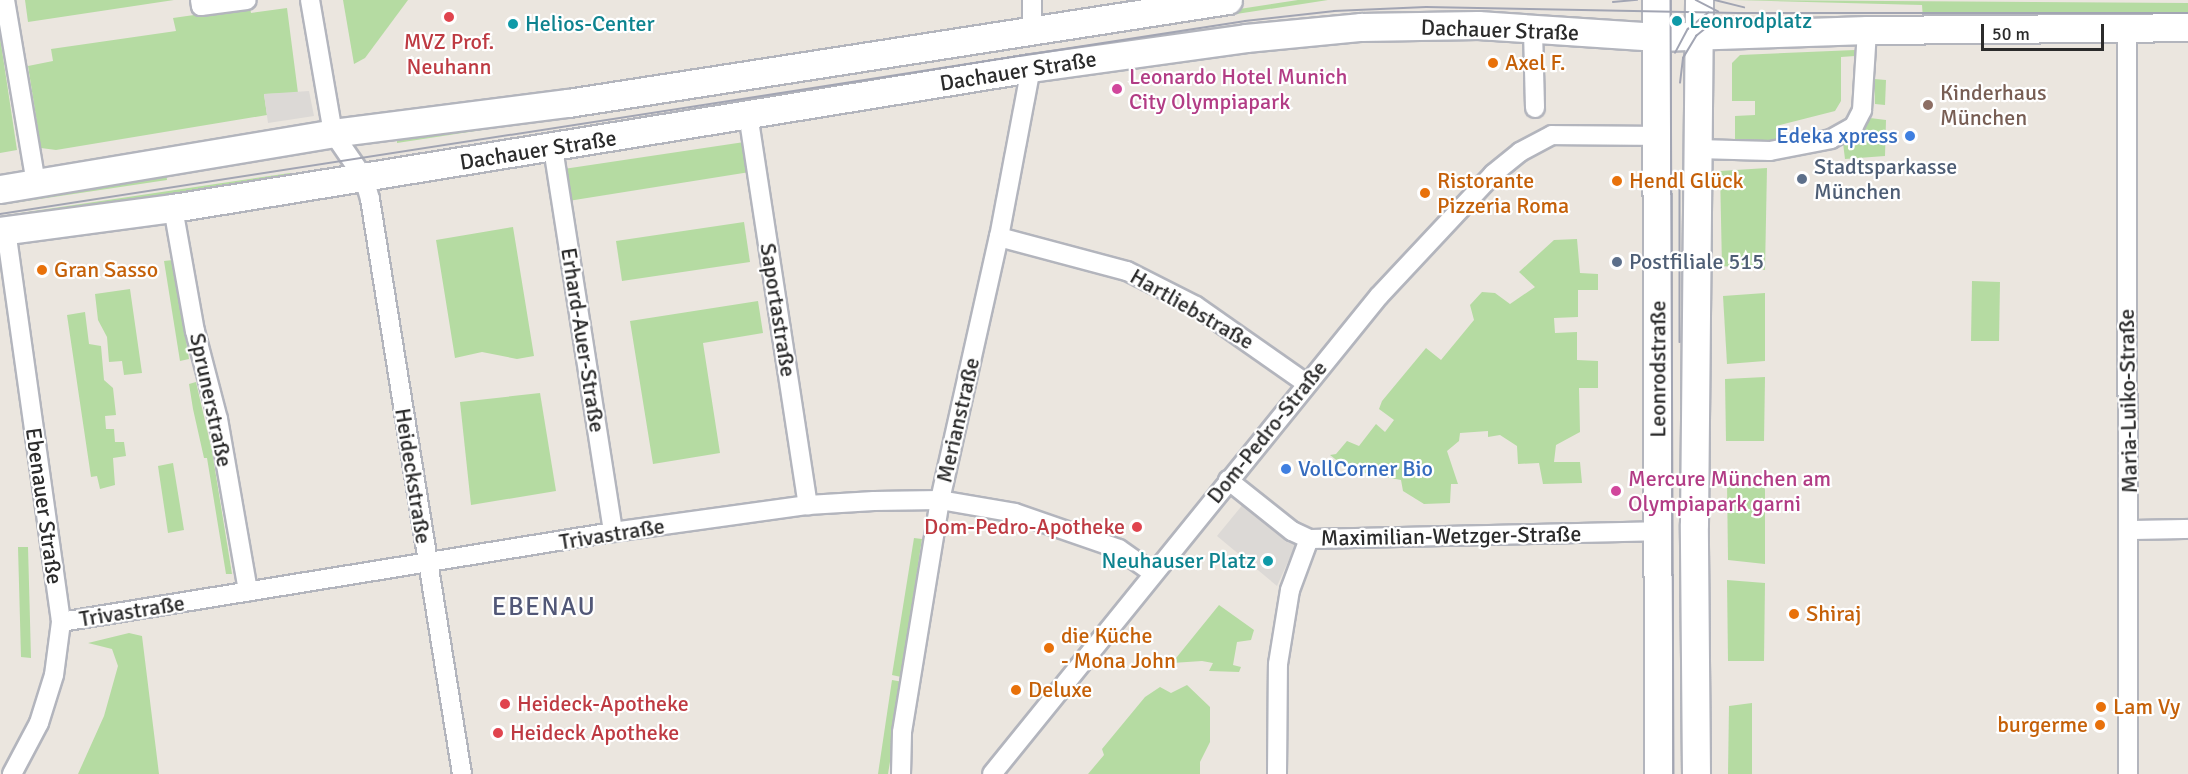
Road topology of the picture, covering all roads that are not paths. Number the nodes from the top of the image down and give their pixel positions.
1 (5, 0) edge
2 (247, 0) edge
3 (310, 0) edge
4 (1032, 0) edge
5 (1228, 0) edge
6 (1656, 0) edge
7 (1700, 0) edge
8 (201, 3) edge
9 (2188, 27) edge
10 (1032, 28) junction
11 (2127, 28) junction
12 (1867, 30) junction
13 (1533, 31) junction
14 (5, 35) edge
15 (1700, 36) junction
16 (1658, 37) junction
17 (1031, 68) junction
18 (748, 114) junction
19 (333, 133) junction
20 (1552, 135) junction
21 (1658, 136) junction
22 (553, 148) junction
23 (1698, 149) junction
24 (364, 178) junction
25 (36, 183) junction
26 (0, 189) edge
27 (173, 208) junction
28 (3, 230) edge
29 (999, 237) junction
30 (1306, 383) junction
31 (1228, 480) junction
32 (940, 501) junction
33 (808, 506) junction
34 (2129, 530) junction
35 (2188, 530) edge
36 (1658, 531) junction
37 (613, 532) junction
38 (1309, 539) junction
39 (426, 565) junction
40 (1154, 573) junction
41 (248, 591) junction
42 (61, 622) junction
43 (12, 774) edge
44 (462, 774) edge
45 (901, 774) edge
46 (992, 774) edge
47 (1277, 774) edge
48 (1658, 774) edge
49 (1696, 774) edge
50 (2128, 774) edge

1 - 14 street
2 - 8 street
3 - 19 street
4 - 10 street
5 - 10 main road, Dachauer Straße
6 - 16 main road, Leonrodstraße
7 - 15 main road, Leonrodstraße
9 - 11 main road, Dachauer Straße
10 - 19 main road, Dachauer Straße
11 - 12 main road, Dachauer Straße
11 - 34 street, Maria-Luiko-Straße
12 - 15 main road, Dachauer Straße
12 - 23 street
13 - 16 main road, Dachauer Straße
13 - 17 main road, Dachauer Straße
13 - 20 street
14 - 25 street
15 - 16 main road, Dachauer Straße
15 - 23 main road, Leonrodstraße
16 - 21 main road, Leonrodstraße
17 - 18 main road, Dachauer Straße
17 - 29 street, Merianstraße
18 - 22 main road, Dachauer Straße
18 - 33 street, Saportastraße
19 - 24 street
19 - 25 main road, Dachauer Straße
20 - 21 street
20 - 30 street, Dom-Pedro-Straße
21 - 36 main road, Leonrodstraße
22 - 24 main road, Dachauer Straße
22 - 37 street, Erhard-Auer-Straße
23 - 49 main road, Leonrodstraße
24 - 27 main road, Dachauer Straße
24 - 39 street, Heideckstraße
25 - 26 main road, Dachauer Straße
27 - 28 main road, Dachauer Straße
27 - 41 street, Sprunerstraße
28 - 42 street, Ebenauer Straße
29 - 30 street, Hartliebstraße
29 - 32 street, Merianstraße
30 - 31 street, Dom-Pedro-Straße
31 - 38 street, Maximilian-Wetzger-Straße
31 - 40 street, Dom-Pedro-Straße
32 - 33 street, Trivastraße
32 - 40 street, Trivastraße
32 - 45 street, Merianstraße
33 - 37 street, Trivastraße
34 - 35 street
34 - 50 street, Maria-Luiko-Straße
36 - 38 street, Maximilian-Wetzger-Straße
36 - 48 main road, Leonrodstraße
37 - 39 street, Trivastraße
38 - 47 street
39 - 41 street, Trivastraße
39 - 44 street, Heideckstraße
40 - 46 street, Dom-Pedro-Straße
41 - 42 street, Trivastraße
42 - 43 street, Ebenauer Straße

